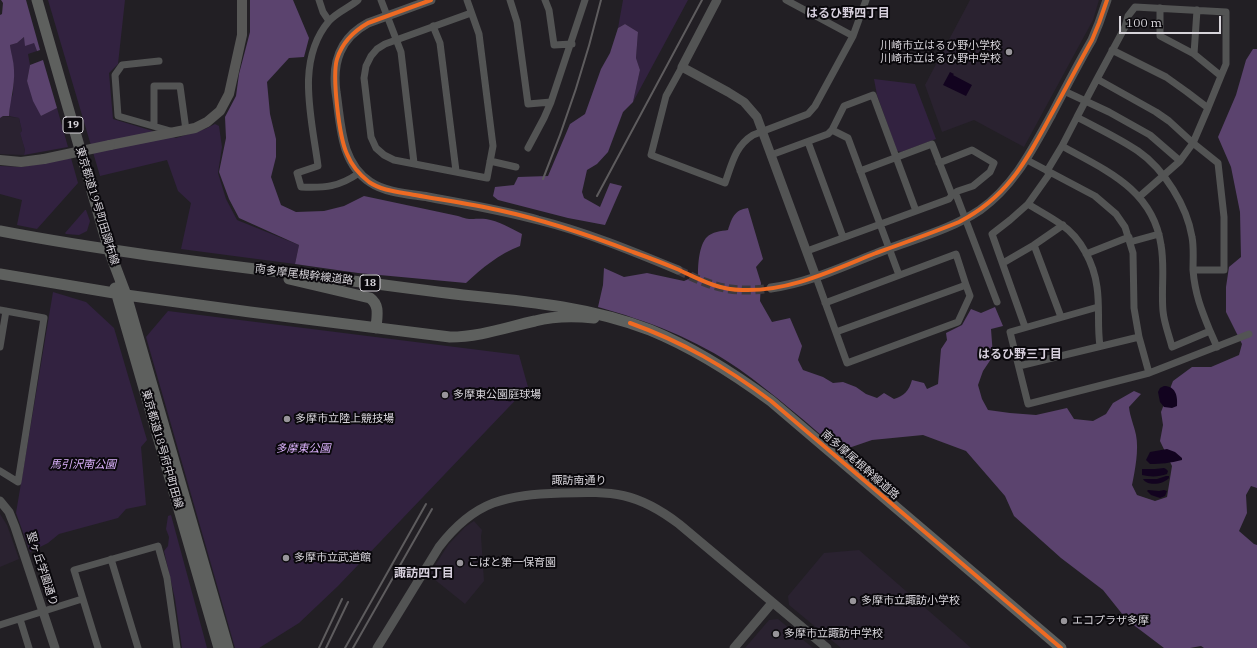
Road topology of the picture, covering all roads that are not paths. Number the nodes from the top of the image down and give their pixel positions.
1 (37, 0) edge
2 (242, 0) edge
3 (319, 0) edge
4 (358, 0) edge
5 (381, 0) edge
6 (467, 0) edge
7 (510, 0) edge
8 (546, 0) edge
9 (586, 0) edge
10 (717, 0) edge
11 (786, 0) edge
12 (866, 0) edge
13 (1107, 0) edge
14 (427, 1) edge
15 (1136, 4) edge
16 (1160, 8) junction
17 (1197, 10) junction
18 (471, 13) junction
19 (387, 16) junction
20 (329, 21) junction
21 (433, 26) junction
22 (853, 36) junction
23 (396, 40) junction
24 (572, 44) junction
25 (1112, 50) junction
26 (1194, 54) junction
27 (159, 61) dead end
28 (682, 67) junction
29 (1221, 76) junction
30 (1097, 79) junction
31 (1064, 91) junction
32 (1085, 101) junction
33 (551, 102) junction
34 (1208, 108) junction
35 (1077, 118) junction
36 (154, 126) junction
37 (186, 130) junction
38 (832, 130) junction
39 (174, 132) junction
40 (763, 132) junction
41 (808, 142) junction
42 (1193, 143) junction
43 (1062, 146) junction
44 (528, 148) dead end
45 (771, 155) junction
46 (897, 158) junction
47 (0, 160) edge
48 (1027, 160) junction
49 (490, 161) junction
50 (1180, 161) junction
51 (414, 163) junction
52 (939, 163) junction
53 (516, 167) dead end
54 (456, 171) junction
55 (860, 171) junction
56 (1048, 172) junction
57 (359, 173) junction
58 (1164, 176) junction
59 (953, 195) junction
60 (1139, 197) junction
61 (1028, 204) junction
62 (916, 211) junction
63 (966, 218) junction
64 (880, 224) junction
65 (1063, 225) junction
66 (0, 231) edge
67 (1159, 234) junction
68 (843, 237) junction
69 (1130, 240) junction
70 (1034, 245) junction
71 (888, 249) junction
72 (109, 250) junction
73 (807, 251) junction
74 (1086, 254) junction
75 (1003, 263) junction
76 (252, 268) junction
77 (678, 270) tunnel mouth
78 (1193, 270) junction
79 (0, 274) edge
80 (899, 275) junction
81 (816, 277) junction
82 (966, 285) junction
83 (770, 288) tunnel mouth
84 (121, 294) junction
85 (997, 302) dead end
86 (825, 303) junction
87 (1098, 307) junction
88 (3, 311) edge
89 (1061, 317) junction
90 (630, 323) junction
91 (1025, 327) junction
92 (376, 328) junction
93 (1210, 331) junction
94 (836, 332) junction
95 (1249, 334) dead end
96 (1139, 337) junction
97 (0, 346) edge
98 (1100, 346) junction
99 (1217, 347) junction
100 (1019, 366) junction
101 (1149, 373) junction
102 (0, 471) edge
103 (0, 501) edge
104 (111, 560) junction
105 (82, 598) junction
106 (772, 603) junction
107 (43, 612) junction
108 (20, 619) junction
109 (0, 626) edge
110 (29, 648) edge
111 (55, 648) edge
112 (98, 648) edge
113 (138, 648) edge
114 (177, 648) edge
115 (219, 648) edge
116 (228, 648) edge
117 (376, 648) edge
118 (734, 648) edge
119 (827, 648) edge
120 (1061, 648) edge

1 - 72 main road, 東京都道19号町田調布線 / 19
2 - 37 main road
3 - 20 street
4 - 20 street
5 - 19 street
6 - 18 street
7 - 33 street
8 - 24 street
9 - 24 street
10 - 28 street
11 - 22 street
12 - 22 street
13 - 31 street
14 - 19 street
15 - 16 street
15 - 25 street
16 - 17 street
16 - 26 street
17 - 26 street
17 - 29 street
18 - 21 street
18 - 49 street
19 - 23 street
19 - 57 street
20 - 57 street
21 - 23 street
21 - 54 street
22 - 40 street
23 - 51 street
23 - 51 street
24 - 33 street
25 - 30 street
25 - 34 street
26 - 29 street
27 - 36 street
28 - 40 street
28 - 40 street
29 - 34 street
30 - 32 street
30 - 42 street
31 - 32 street
31 - 48 street
32 - 35 street
32 - 50 street
33 - 44 street
34 - 42 street
35 - 43 street
35 - 58 street
36 - 37 street
36 - 39 street
37 - 39 main road
38 - 41 street
38 - 46 street
38 - 55 street
39 - 47 main road, bridge
40 - 45 street
41 - 45 street
41 - 68 street
42 - 50 street
42 - 78 street
43 - 56 street
43 - 60 street
45 - 73 street
46 - 52 street
46 - 55 street
46 - 62 street
48 - 56 street
48 - 63 street
49 - 53 street
49 - 54 street
50 - 58 street
51 - 54 street
52 - 59 street
52 - 59 street
55 - 64 street
56 - 61 street
56 - 69 street
57 - 77 street
58 - 60 street
58 - 78 street
59 - 62 street
59 - 63 street
60 - 67 street
61 - 65 street
61 - 75 street
62 - 64 street
63 - 71 street
63 - 85 street
64 - 68 street
64 - 71 street
65 - 70 street
65 - 74 street
66 - 72 main road, 南多摩尾根幹線道路
67 - 69 street
67 - 93 street
68 - 73 street
69 - 74 street
69 - 96 street
70 - 75 street
70 - 89 street
71 - 80 street
71 - 81 street
72 - 76 main road, 南多摩尾根幹線道路 / 18
72 - 84 main road, 東京都道19号町田調布線 / 19
73 - 81 street
74 - 87 street
75 - 91 street
76 - 90 main road, 南多摩尾根幹線道路 / 18
76 - 92 main road
78 - 93 street
79 - 84 main road, 南多摩尾根幹線道路
80 - 82 street
80 - 86 street
81 - 83 street
81 - 86 street
82 - 94 street
82 - 94 street
84 - 92 main road, 南多摩尾根幹線道路 / 18
84 - 115 main road, 東京都道18号府中町田線
84 - 116 main road, 東京都道18号府中町田線
86 - 94 street
87 - 89 street
87 - 98 street
88 - 97 street
88 - 102 street
89 - 91 street
90 - 92 main road, 南多摩尾根幹線道路 / 18
90 - 120 main road, 南多摩尾根幹線道路 / 18
91 - 100 street
93 - 99 street
95 - 99 street
96 - 98 street
96 - 101 street
98 - 100 street
99 - 101 street
100 - 101 street
103 - 107 street, 聖ヶ丘学園通り
104 - 105 street
104 - 113 street
104 - 114 street
105 - 107 street
105 - 112 street
106 - 117 street, 諏訪南通り
106 - 118 street
106 - 119 street, 諏訪南通り
107 - 108 street
107 - 111 street, 聖ヶ丘学園通り
108 - 109 street
108 - 110 street

